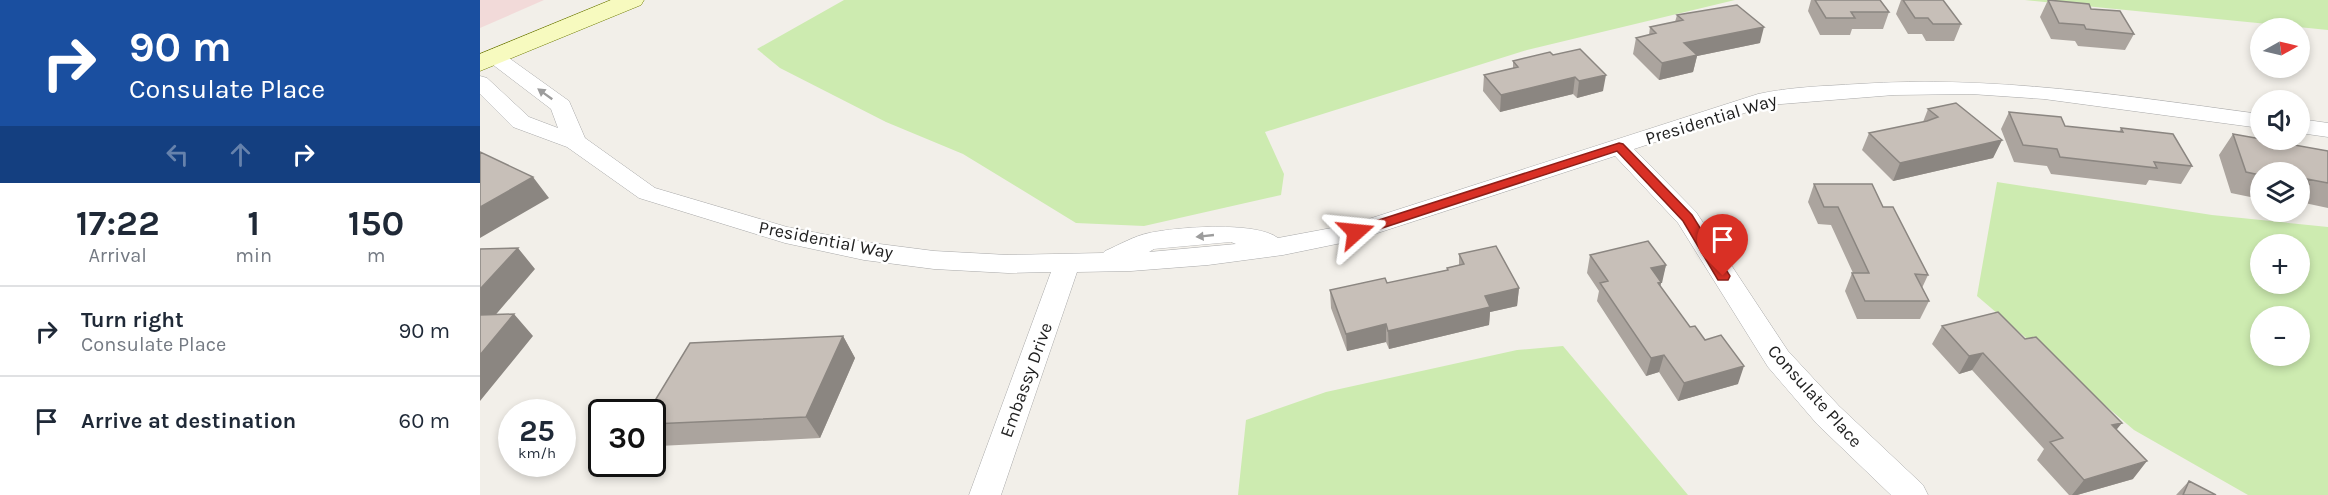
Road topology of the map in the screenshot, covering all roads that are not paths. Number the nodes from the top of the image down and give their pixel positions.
1 (632, 0) edge
2 (488, 60) edge
3 (480, 82) edge
4 (2250, 120) edge
5 (2310, 127) edge
6 (2328, 130) edge
7 (575, 142) junction
8 (1619, 147) junction
9 (1067, 264) junction
10 (986, 495) edge
11 (1912, 495) edge

1 - 2 street
7 -> 2 street
3 - 7 street, Presidential Way
4 - 8 street, Presidential Way
5 - 6 street
7 - 9 street, Presidential Way
8 - 9 street, Presidential Way
8 - 11 street, Consulate Place
9 - 10 street, Embassy Drive

